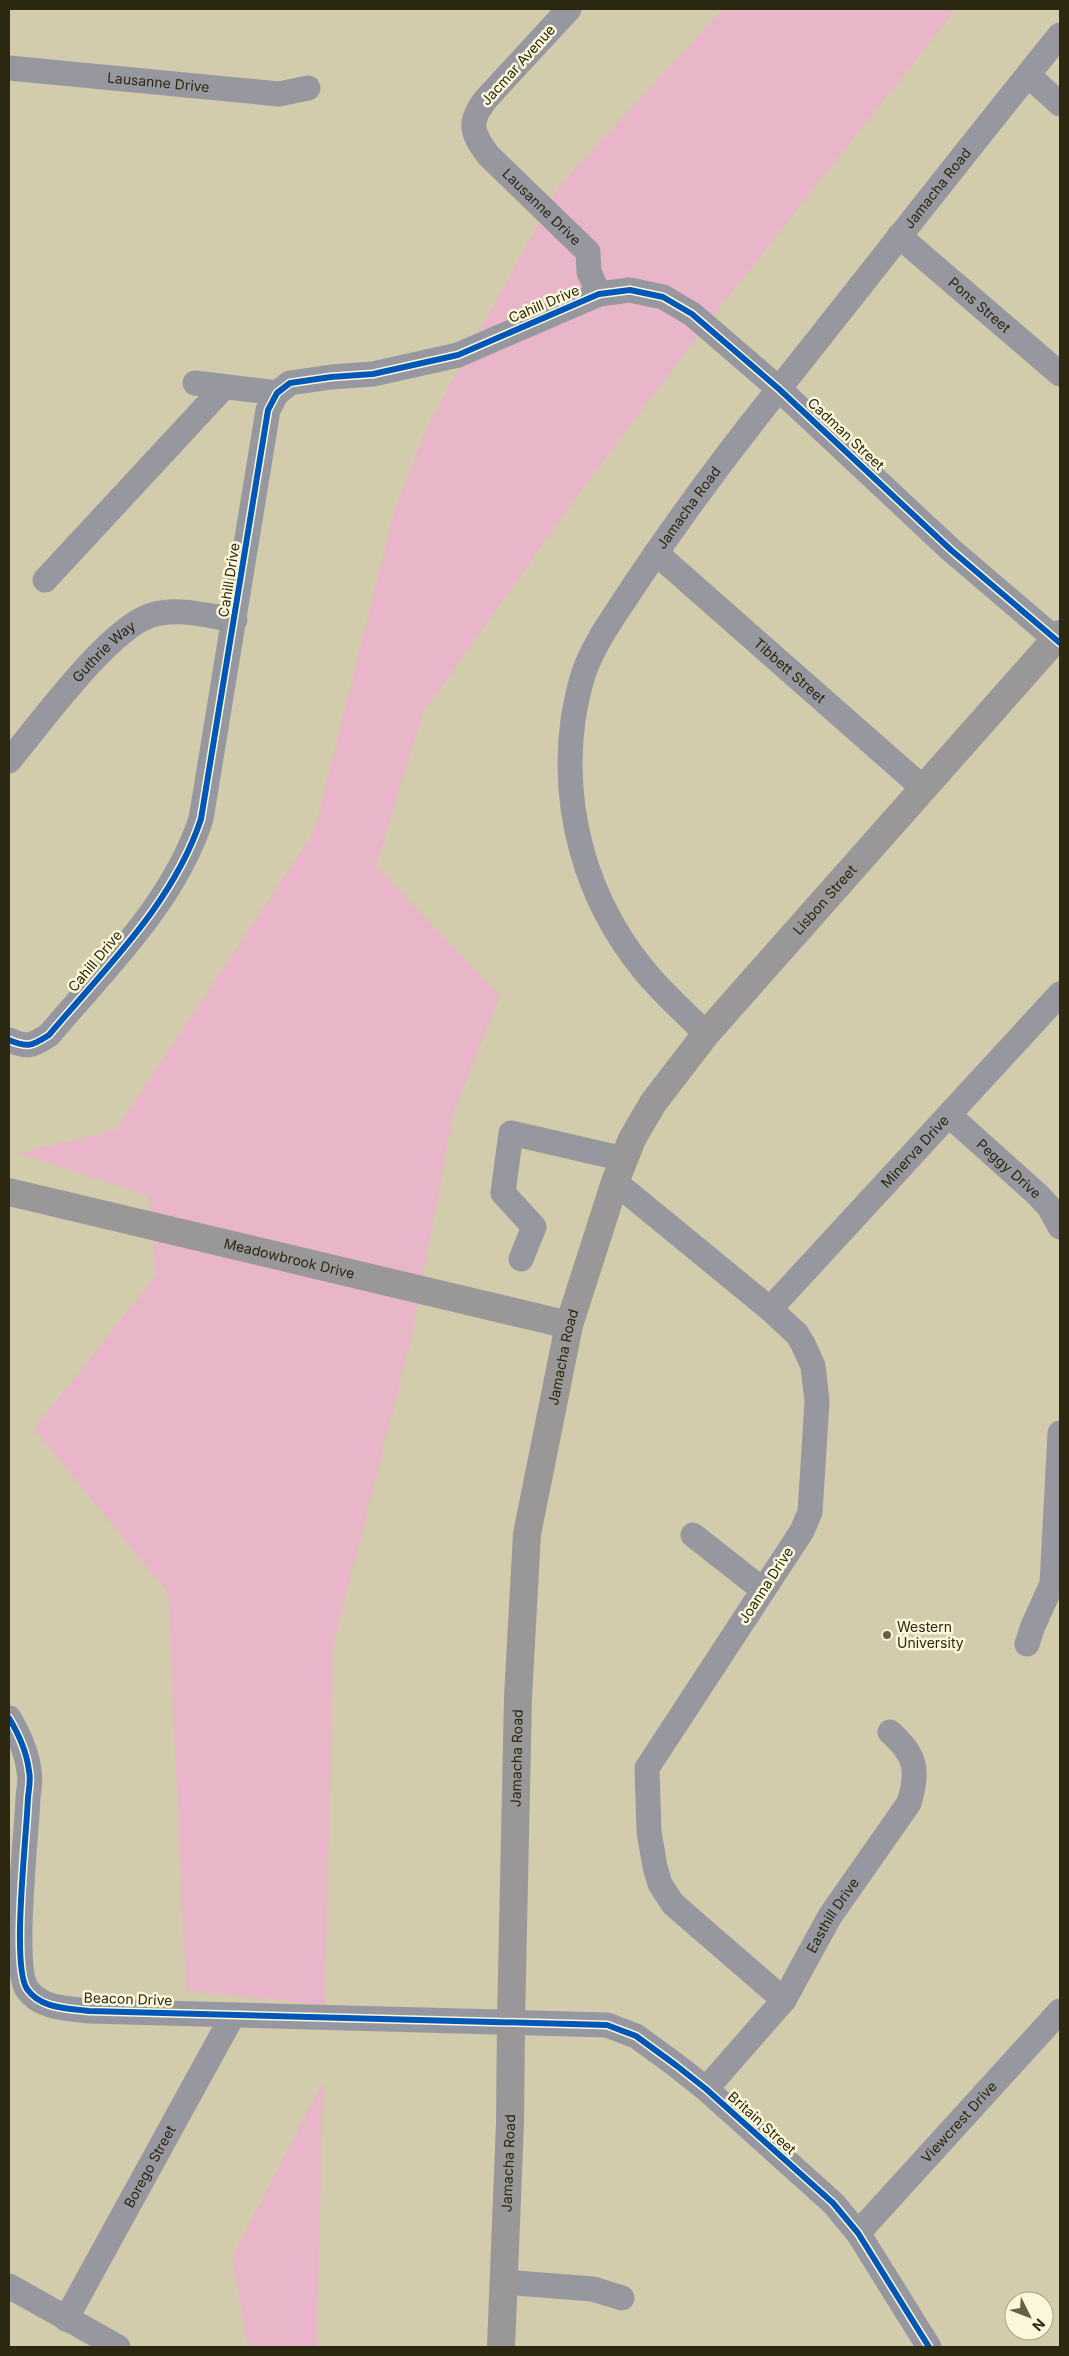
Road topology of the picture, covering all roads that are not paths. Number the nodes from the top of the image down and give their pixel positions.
1 (569, 9) edge
2 (1060, 35) edge
3 (9, 68) edge
4 (1028, 75) junction
5 (308, 88) dead end
6 (1060, 104) edge
7 (473, 125) joint
8 (899, 236) junction
9 (599, 294) junction
10 (1060, 374) edge
11 (195, 383) dead end
12 (224, 387) junction
13 (779, 389) junction
14 (277, 392) junction
15 (656, 553) junction
16 (45, 580) dead end
17 (235, 620) junction
18 (1059, 639) edge
19 (9, 760) edge
20 (923, 788) junction
21 (1060, 994) edge
22 (706, 1034) junction
23 (16, 1043) edge
24 (950, 1116) junction
25 (619, 1170) junction
26 (9, 1192) edge
27 (1060, 1228) edge
28 (521, 1259) dead end
29 (770, 1309) junction
30 (569, 1325) junction
31 (1060, 1433) edge
32 (693, 1535) dead end
33 (763, 1590) junction
34 (1027, 1644) dead end
35 (9, 1718) edge
36 (890, 1732) dead end
37 (784, 2000) junction
38 (233, 2015) junction
39 (1058, 2019) edge
40 (510, 2021) junction
41 (706, 2089) junction
42 (858, 2233) junction
43 (503, 2282) junction
44 (9, 2286) edge
45 (622, 2298) dead end
46 (66, 2319) junction
47 (118, 2347) edge
48 (500, 2347) edge
49 (929, 2347) edge

1 - 7 street, Jacmar Avenue
2 - 4 street, Jamacha Road
3 - 5 street, Lausanne Drive
4 - 6 street
4 - 8 street, Jamacha Road
7 - 9 street, Lausanne Drive
8 - 10 street, Pons Street
8 - 13 street, Jamacha Road
9 - 13 street, Cadman Street
9 - 14 street, Cahill Drive
11 - 12 street
12 - 14 street
12 - 16 street
13 - 15 street, Jamacha Road
13 - 18 street, Cadman Street
14 - 17 street, Cahill Drive
15 - 20 street, Tibbett Street
15 - 22 street, Jamacha Road
17 - 19 street, Guthrie Way
17 - 23 street, Cahill Drive
18 - 20 main road, Lisbon Street
20 - 22 main road, Lisbon Street
21 - 24 street, Minerva Drive
22 - 25 main road, Lisbon Street
24 - 27 street, Peggy Drive
24 - 29 street, Minerva Drive
25 - 28 street
25 - 29 street, Joanna Drive
25 - 30 main road, Jamacha Road
26 - 30 main road, Meadowbrook Drive
29 - 33 street, Joanna Drive
30 - 40 main road, Jamacha Road
31 - 34 street
32 - 33 street
33 - 37 street, Joanna Drive
35 - 38 street, Beacon Drive
36 - 37 street, Easthill Drive
37 - 41 street, Easthill Drive
38 - 40 street, Beacon Drive
38 - 46 street, Borego Street
39 - 42 street, Viewcrest Drive
40 - 41 street, Britain Street
40 - 43 main road, Jamacha Road
41 - 42 street, Britain Street
42 - 49 street, Britain Street
43 - 45 street
43 - 48 main road, Jamacha Road
44 - 46 street
46 - 47 street

